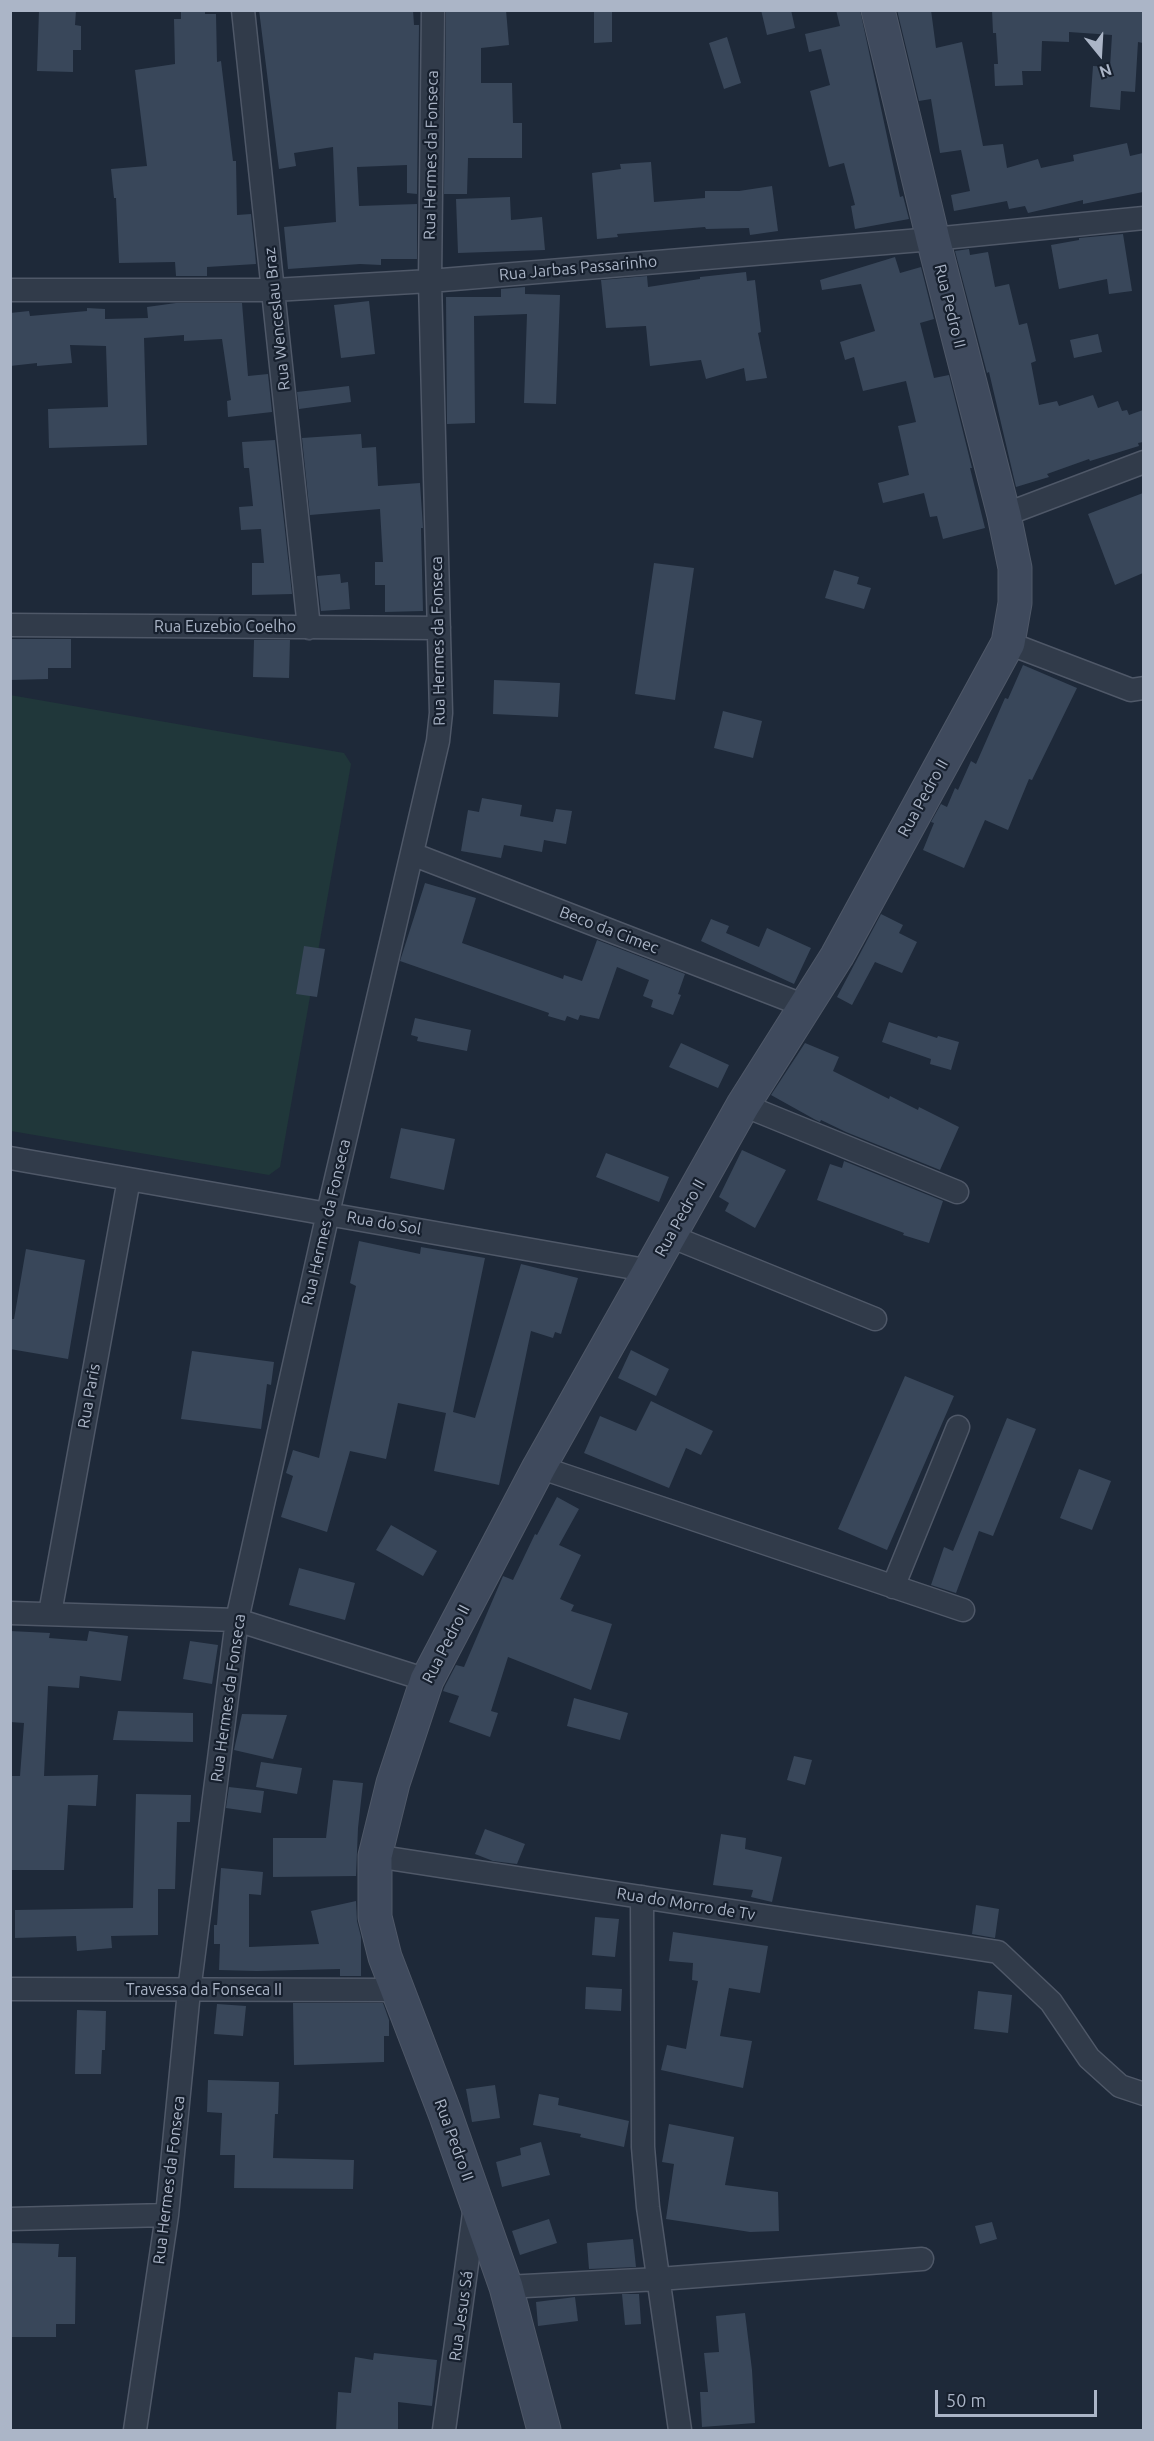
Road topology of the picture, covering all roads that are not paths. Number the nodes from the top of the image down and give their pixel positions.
1 (243, 10) edge
2 (433, 10) edge
3 (879, 10) edge
4 (1143, 218) edge
5 (933, 239) junction
6 (430, 281) junction
7 (10, 290) edge
8 (274, 290) junction
9 (1143, 462) edge
10 (1004, 515) junction
11 (10, 626) edge
12 (309, 628) junction
13 (439, 628) junction
14 (1008, 643) junction
15 (1143, 688) edge
16 (412, 854) junction
17 (805, 1006) junction
18 (743, 1105) junction
19 (10, 1158) edge
20 (129, 1179) junction
21 (957, 1192) dead end
22 (328, 1213) junction
23 (670, 1236) junction
24 (651, 1271) junction
25 (875, 1319) dead end
26 (958, 1427) dead end
27 (539, 1467) junction
28 (893, 1587) junction
29 (963, 1610) dead end
30 (10, 1613) edge
31 (50, 1613) junction
32 (237, 1620) junction
33 (427, 1680) junction
34 (375, 1856) junction
35 (642, 1897) junction
36 (10, 1989) edge
37 (398, 1990) junction
38 (189, 1991) junction
39 (1143, 2094) edge
40 (476, 2201) junction
41 (167, 2215) junction
42 (10, 2219) edge
43 (922, 2259) dead end
44 (659, 2279) junction
45 (506, 2287) junction
46 (135, 2430) edge
47 (444, 2430) edge
48 (544, 2430) edge
49 (680, 2430) edge

1 - 8 street, Rua Wenceslau Braz
2 - 6 street, Rua Hermes da Fonseca
3 - 5 street, Rua Pedro II
4 - 5 street, Rua Jarbas Passarinho
5 - 6 street, Rua Jarbas Passarinho
5 - 10 street, Rua Pedro II
6 - 8 street, Rua Jarbas Passarinho
6 - 13 street, Rua Hermes da Fonseca
7 - 8 street, Rua Jarbas Passarinho
8 - 12 street, Rua Wenceslau Braz
9 - 10 street
10 - 14 street, Rua Pedro II
11 - 12 street, Rua Euzebio Coelho
12 - 13 street, Rua Euzebio Coelho
13 - 16 street, Rua Hermes da Fonseca
14 - 15 street
14 - 17 street, Rua Pedro II
16 - 17 street, Beco da Cimec
16 - 22 street, Rua Hermes da Fonseca
17 - 18 street, Rua Pedro II
18 - 21 street
18 - 23 street, Rua Pedro II
19 - 20 street, Rua do Sol
20 - 22 street, Rua do Sol
20 - 31 street, Rua Paris
22 - 24 street, Rua do Sol
22 - 32 street, Rua Hermes da Fonseca
23 - 24 street, Rua Pedro II
23 - 25 street
24 - 27 street, Rua Pedro II
26 - 28 street
27 - 28 street
27 - 33 street, Rua Pedro II
28 - 29 street
30 - 31 street
31 - 32 street
32 - 33 street
32 - 38 street, Rua Hermes da Fonseca
33 - 34 street, Rua Pedro II
34 - 35 street, Rua do Morro de Tv
34 - 37 street, Rua Pedro II
35 - 39 street, Rua do Morro de Tv
35 - 44 street
36 - 38 street, Travessa da Fonseca II
37 - 38 street, Travessa da Fonseca II
37 - 40 street, Rua Pedro II
38 - 41 street, Rua Hermes da Fonseca
40 - 45 street, Rua Pedro II
40 - 47 street, Rua Jesus Sá
41 - 42 street
41 - 46 street, Rua Hermes da Fonseca
43 - 44 street
44 - 45 street
44 - 49 street
45 - 48 street, Rua Pedro II

